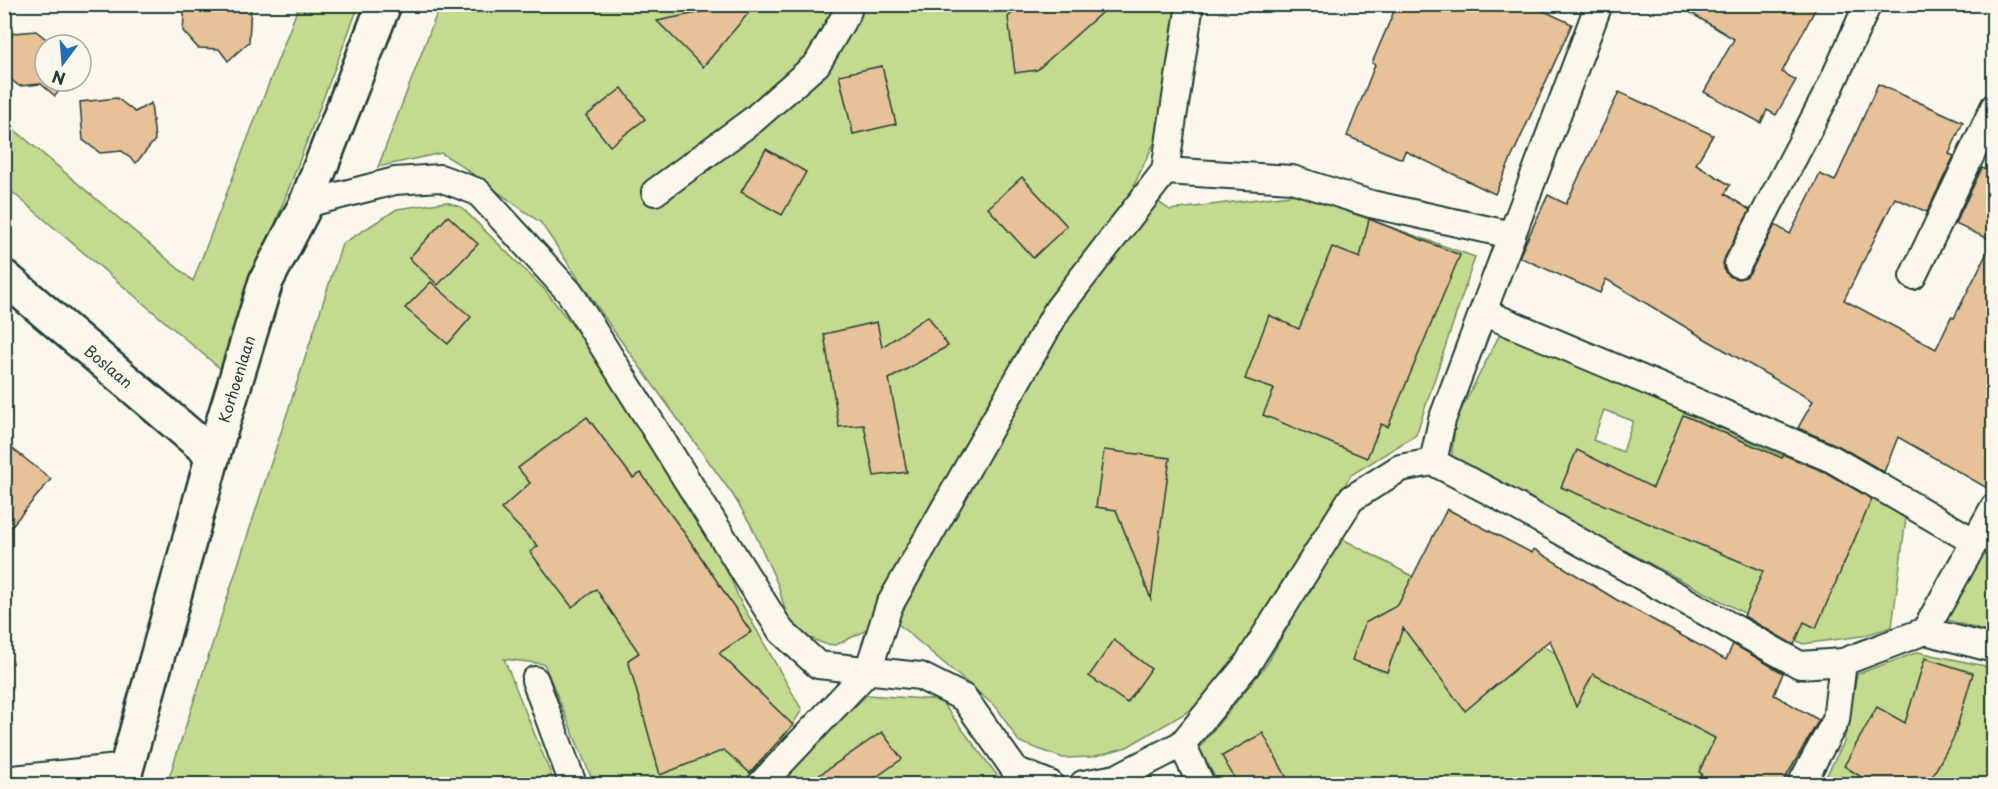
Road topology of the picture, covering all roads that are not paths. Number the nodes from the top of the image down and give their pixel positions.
1 (384, 4) edge
2 (849, 4) edge
3 (1190, 4) edge
4 (1599, 4) edge
5 (1868, 4) edge
6 (1994, 107) edge
7 (1165, 171) junction
8 (655, 192) dead end
9 (306, 204) junction
10 (1512, 235) junction
11 (1738, 264) dead end
12 (1913, 276) dead end
13 (4, 277) edge
14 (1483, 312) junction
15 (213, 455) junction
16 (1432, 462) junction
17 (1994, 507) edge
18 (1973, 542) junction
19 (1925, 630) junction
20 (1994, 649) edge
21 (1843, 662) junction
22 (868, 671) junction
23 (535, 680) dead end
24 (1182, 744) junction
25 (125, 776) edge
26 (4, 780) edge
27 (573, 784) edge
28 (761, 784) edge
29 (1050, 784) edge
30 (1083, 784) edge
31 (1201, 784) edge
32 (1801, 784) edge

1 - 9 street, Korhoenlaan
2 - 8 lane
3 - 7 lane
4 - 10 lane
5 - 11 lane
6 - 12 lane
7 - 10 lane
7 - 22 lane
9 - 15 street, Korhoenlaan
9 - 22 lane
10 - 14 lane
13 - 15 street, Boslaan
14 - 16 lane
14 - 18 lane
15 - 25 street, Korhoenlaan
16 - 21 lane
16 - 24 lane
17 - 18 lane
18 - 19 lane
19 - 20 lane
19 - 21 lane
21 - 32 lane
22 - 28 lane
22 - 29 lane
23 - 27 lane
24 - 30 lane
24 - 31 lane
25 - 26 lane, Korhoenlaan

